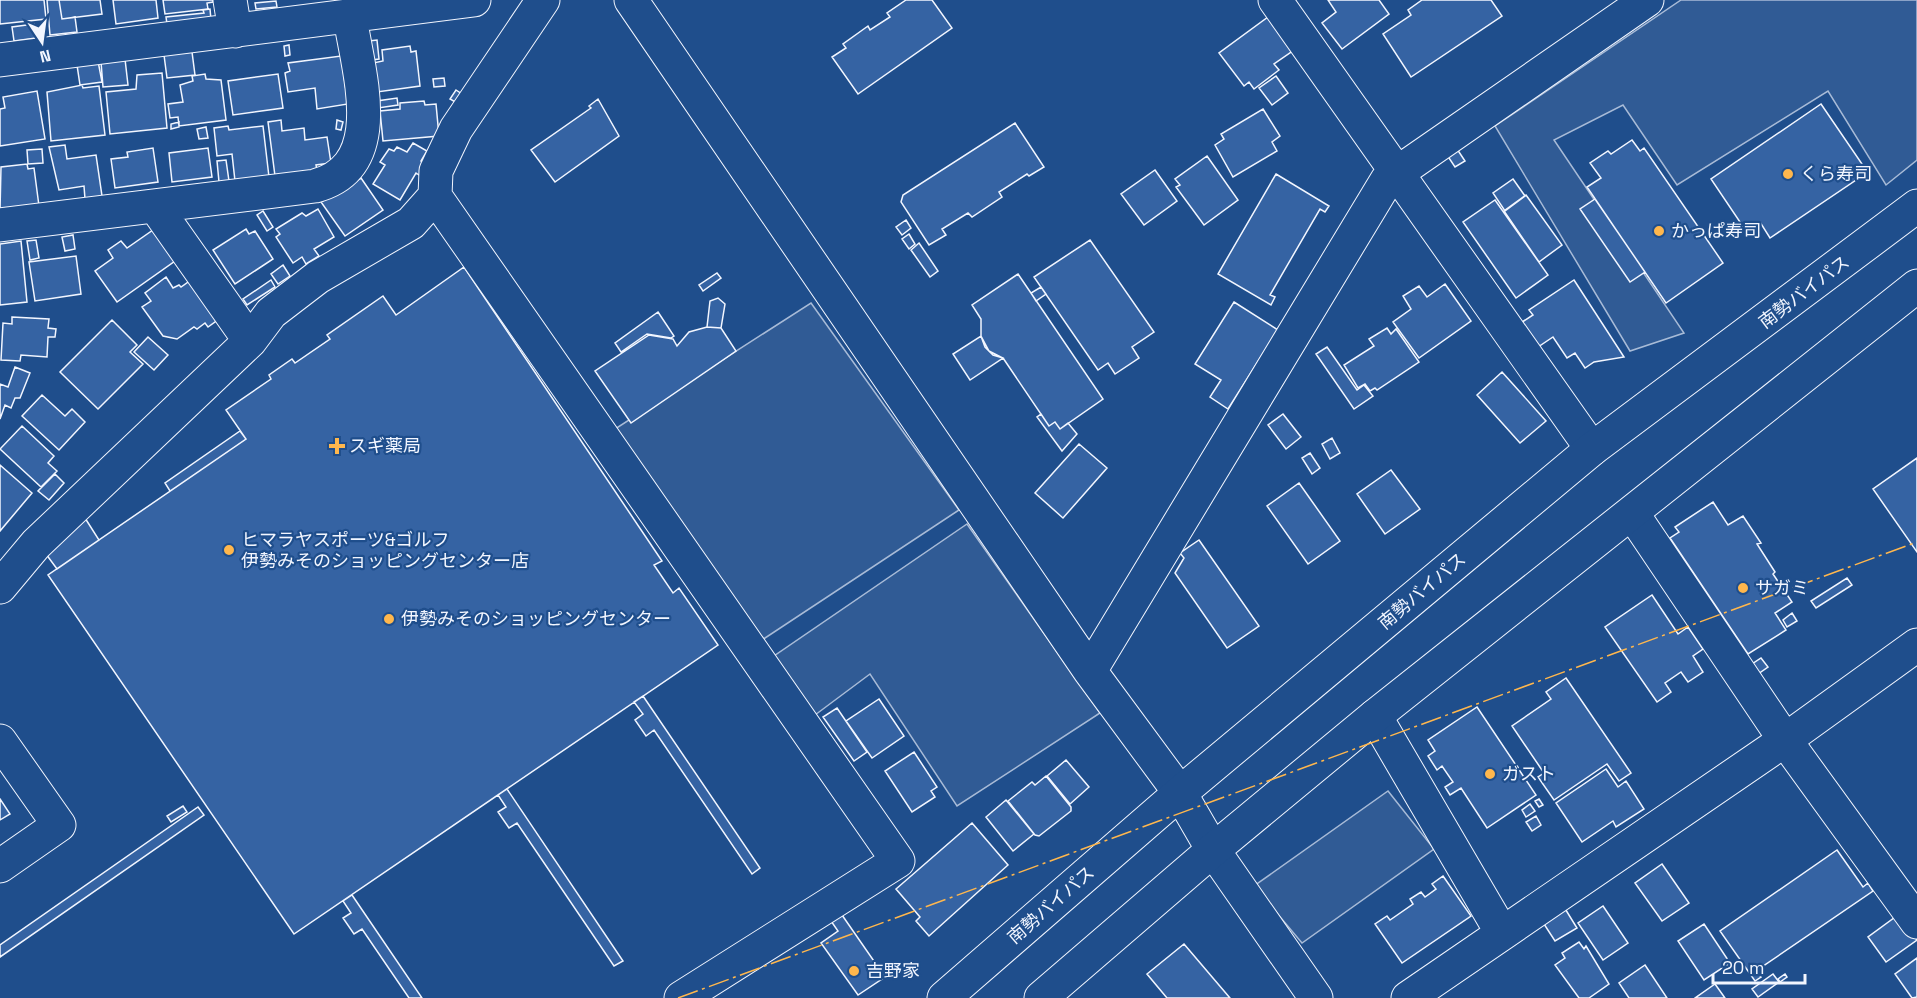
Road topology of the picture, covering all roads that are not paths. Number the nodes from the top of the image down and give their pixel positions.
1 (474, 0) edge
2 (543, 0) edge
3 (632, 0) edge
4 (1275, 0) edge
5 (1647, 0) edge
6 (393, 5) edge
7 (232, 16) edge
8 (350, 17) junction
9 (0, 60) edge
10 (1396, 173) junction
11 (435, 196) junction
12 (155, 206) junction
13 (1917, 206) edge
14 (0, 225) edge
15 (1917, 285) edge
16 (250, 340) junction
17 (1592, 449) junction
18 (1632, 513) junction
19 (0, 587) edge
20 (1917, 645) edge
21 (1090, 670) junction
22 (1375, 716) junction
23 (1785, 740) junction
24 (0, 741) edge
25 (1180, 793) junction
26 (1213, 850) junction
27 (0, 866) edge
28 (1917, 922) edge
29 (1502, 933) junction
30 (688, 996) edge
31 (944, 998) edge
32 (1041, 998) edge
33 (1316, 998) edge
34 (1408, 998) edge

1 - 6 main road
2 - 11 main road
3 - 21 main road
4 - 10 main road
5 - 10 main road
6 - 8 main road
7 - 8 main road
7 - 9 main road
8 - 12 main road
10 - 17 main road
10 - 21 main road
11 - 16 main road
11 - 30 main road
12 - 14 main road
12 - 16 main road
13 - 17 main road, 南勢バイパス
15 - 18 main road
16 - 19 main road
17 - 25 main road, 南勢バイパス
18 - 22 main road
18 - 23 main road
20 - 23 main road
21 - 25 main road
22 - 26 main road
22 - 29 main road
23 - 28 main road
23 - 29 main road
24 - 27 main road
25 - 26 main road
25 - 31 main road, 南勢バイパス
26 - 32 main road
26 - 33 main road
29 - 34 main road

